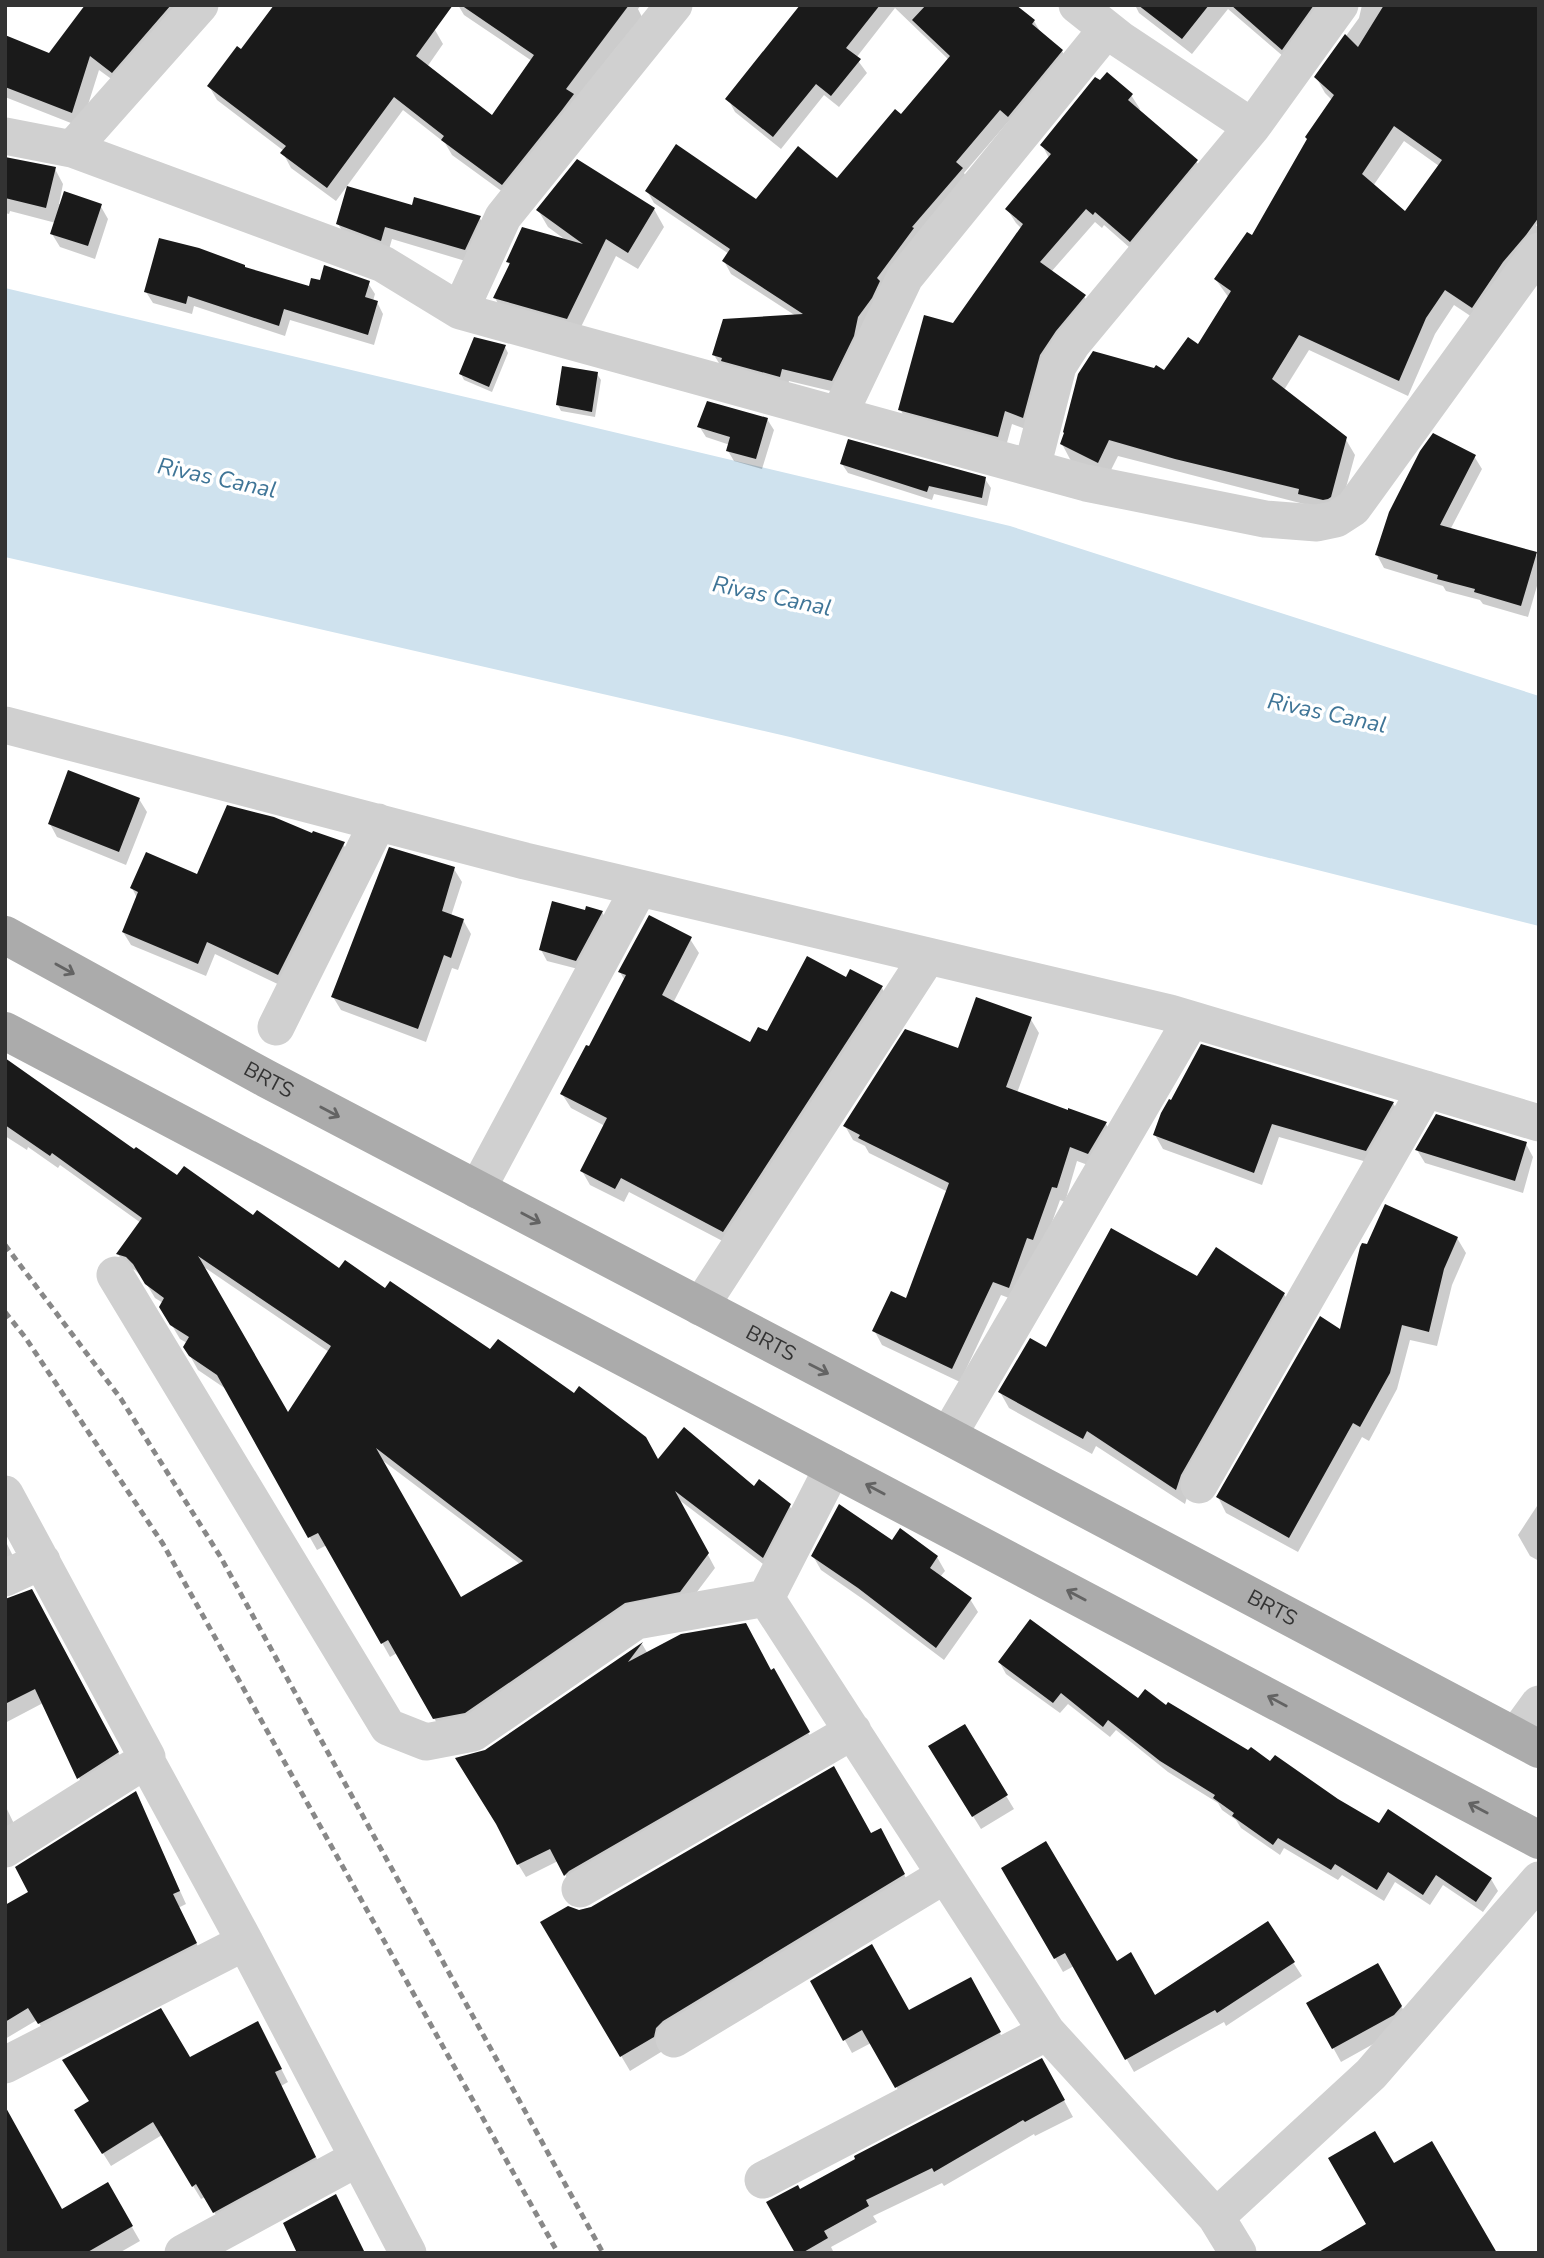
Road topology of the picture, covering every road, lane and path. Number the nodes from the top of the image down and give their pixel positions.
1 (200, 5) edge
2 (674, 5) edge
3 (1077, 5) edge
4 (1340, 5) edge
5 (1107, 29) junction
6 (1252, 127) junction
7 (5, 136) edge
8 (72, 149) junction
9 (1539, 251) edge
10 (460, 311) junction
11 (839, 415) junction
12 (1032, 468) junction
13 (5, 725) edge
14 (378, 822) junction
15 (639, 888) junction
16 (5, 935) edge
17 (928, 957) junction
18 (1191, 1020) junction
19 (276, 1027) dead end
20 (5, 1031) edge
21 (1426, 1089) junction
22 (1539, 1123) edge
23 (477, 1190) junction
24 (115, 1275) dead end
25 (701, 1307) junction
26 (948, 1436) junction
27 (833, 1467) junction
28 (1199, 1485) dead end
29 (5, 1494) edge
30 (42, 1561) junction
31 (5, 1578) edge
32 (766, 1598) junction
33 (1539, 1704) edge
34 (853, 1731) junction
35 (1527, 1743) edge
36 (146, 1760) junction
37 (1539, 1840) edge
38 (5, 1849) edge
39 (945, 1875) junction
40 (1539, 1881) edge
41 (580, 1889) dead end
42 (245, 1942) junction
43 (1047, 2032) junction
44 (674, 2039) dead end
45 (5, 2065) edge
46 (358, 2158) junction
47 (763, 2180) dead end
48 (1216, 2217) junction
49 (183, 2253) edge
50 (408, 2253) edge
51 (1238, 2253) edge

1 - 8 street
2 - 10 street
3 - 5 street
4 - 6 street
5 - 6 street
5 - 11 street
6 - 12 street
7 - 8 street
8 - 10 street
9 - 12 street
10 - 11 street
11 - 12 street
13 - 14 street
14 - 15 street
14 - 19 street
15 - 17 street
15 - 23 street
16 -> 23 main road, BRTS
17 - 18 street
17 - 25 street
18 - 21 street
18 - 26 street
20 - 27 main road
21 - 22 street
21 - 28 street
23 -> 25 main road, BRTS
24 - 32 street
25 -> 26 main road, BRTS
26 - 35 main road, BRTS
27 - 32 street
37 -> 27 main road
29 - 30 street
30 - 31 street
30 - 36 street
32 - 34 street
33 - 35 street
34 - 39 street
34 - 41 street
36 - 38 street
36 - 42 street
39 - 43 street
39 - 44 street
40 - 48 street
42 - 45 street
42 - 46 street
43 - 47 street
43 - 48 street
46 - 49 street
46 - 50 street
48 - 51 street

